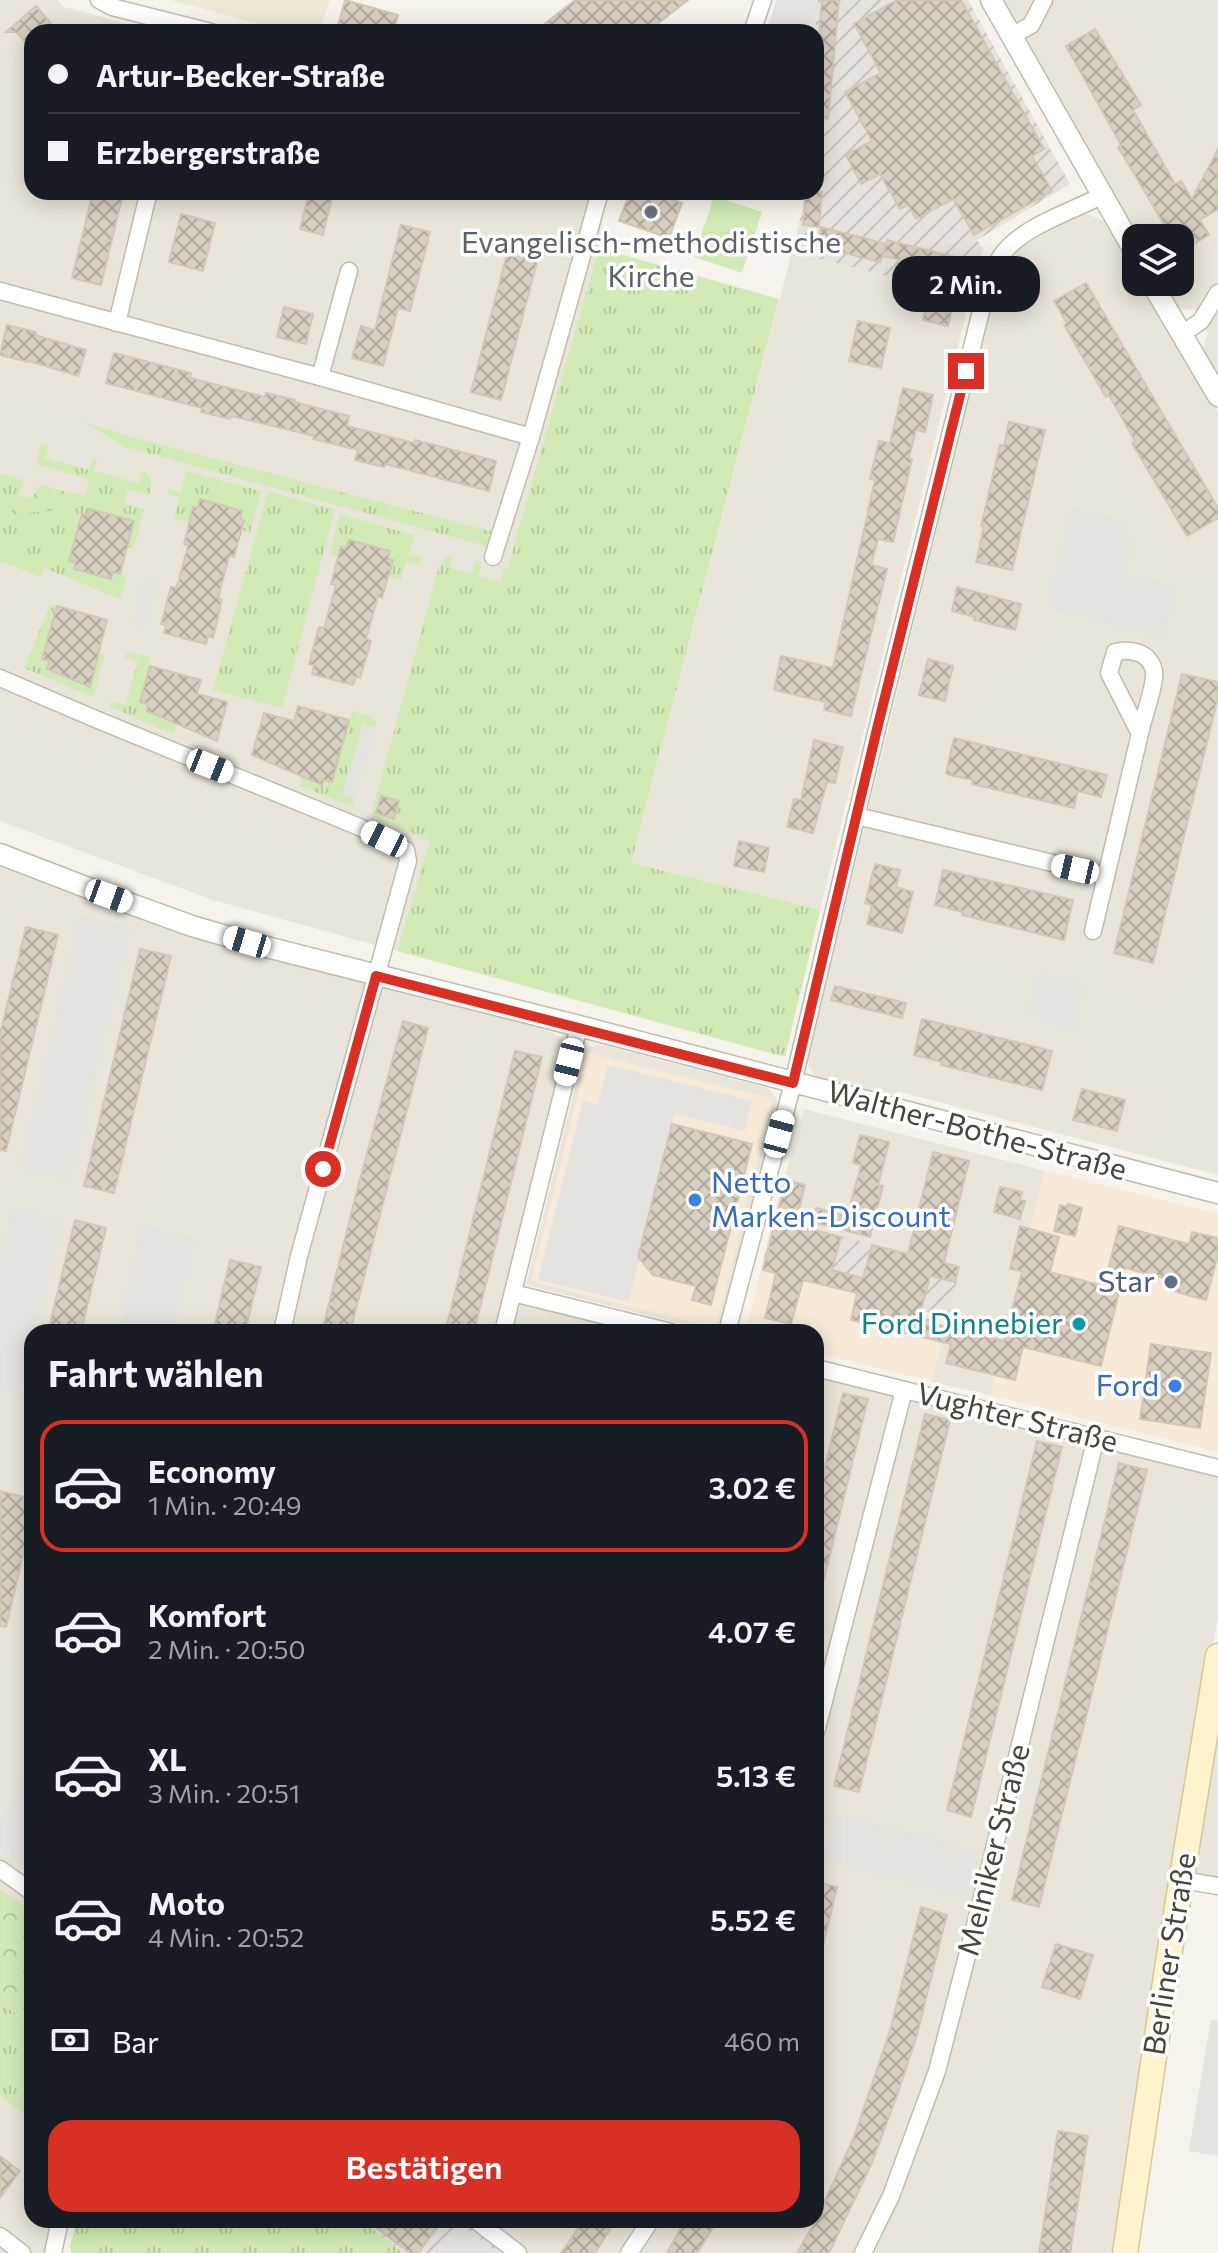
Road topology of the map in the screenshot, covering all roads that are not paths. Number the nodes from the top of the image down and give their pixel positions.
1 (99, 0) edge
2 (763, 0) edge
3 (991, 0) edge
4 (1044, 0) edge
5 (179, 24) edge
6 (755, 24) edge
7 (1012, 36) junction
8 (1103, 195) junction
9 (147, 200) edge
10 (598, 200) edge
11 (1122, 229) edge
12 (349, 271) dead end
13 (0, 291) edge
14 (1218, 293) edge
15 (1159, 296) edge
16 (117, 323) junction
17 (1181, 335) junction
18 (320, 377) junction
19 (1218, 396) edge
20 (531, 437) junction
21 (493, 557) dead end
22 (0, 678) edge
23 (1140, 734) junction
24 (857, 816) junction
25 (0, 854) edge
26 (1106, 876) junction
27 (1093, 931) dead end
28 (376, 976) junction
29 (579, 1026) junction
30 (793, 1083) junction
31 (1218, 1193) edge
32 (513, 1293) junction
33 (284, 1324) edge
34 (505, 1324) edge
35 (639, 1324) edge
36 (729, 1324) edge
37 (824, 1370) edge
38 (904, 1390) junction
39 (1096, 1438) junction
40 (1218, 1468) edge
41 (1218, 1656) edge
42 (824, 1701) edge
43 (0, 1869) edge
44 (1182, 1880) junction
45 (24, 1886) edge
46 (1218, 1886) edge
47 (58, 2228) edge
48 (485, 2228) edge
49 (646, 2228) edge
50 (0, 2236) edge
51 (1131, 2252) edge
52 (22, 2253) edge
53 (53, 2253) edge
54 (518, 2253) edge
55 (629, 2253) edge
56 (863, 2253) edge

1 - 5 street
2 - 6 street
3 - 7 street
4 - 7 street
7 - 8 street
8 - 11 street
8 - 24 street
9 - 16 street
10 - 20 street
12 - 18 street
13 - 16 street
14 - 17 street
15 - 17 street
16 - 18 street
17 - 19 street
18 - 20 street
20 - 21 street
22 - 28 street
23 - 23 street
23 - 26 street
24 - 26 street
24 - 30 street
25 - 28 street, Walther-Bothe-Straße
26 - 27 street
28 - 29 street, Walther-Bothe-Straße
28 - 33 street
29 - 30 street, Walther-Bothe-Straße
29 - 32 street
30 - 31 street, Walther-Bothe-Straße
30 - 36 street
32 - 34 street
32 - 35 street
37 - 38 street, Vughter Straße
38 - 39 street, Vughter Straße
38 - 42 street
39 - 40 street, Vughter Straße
39 - 56 street, Melniker Straße
41 - 44 main road, Berliner Straße
43 - 45 street
44 - 46 street
44 - 51 main road, Berliner Straße
47 - 53 street
48 - 54 street
49 - 55 street
50 - 52 street

